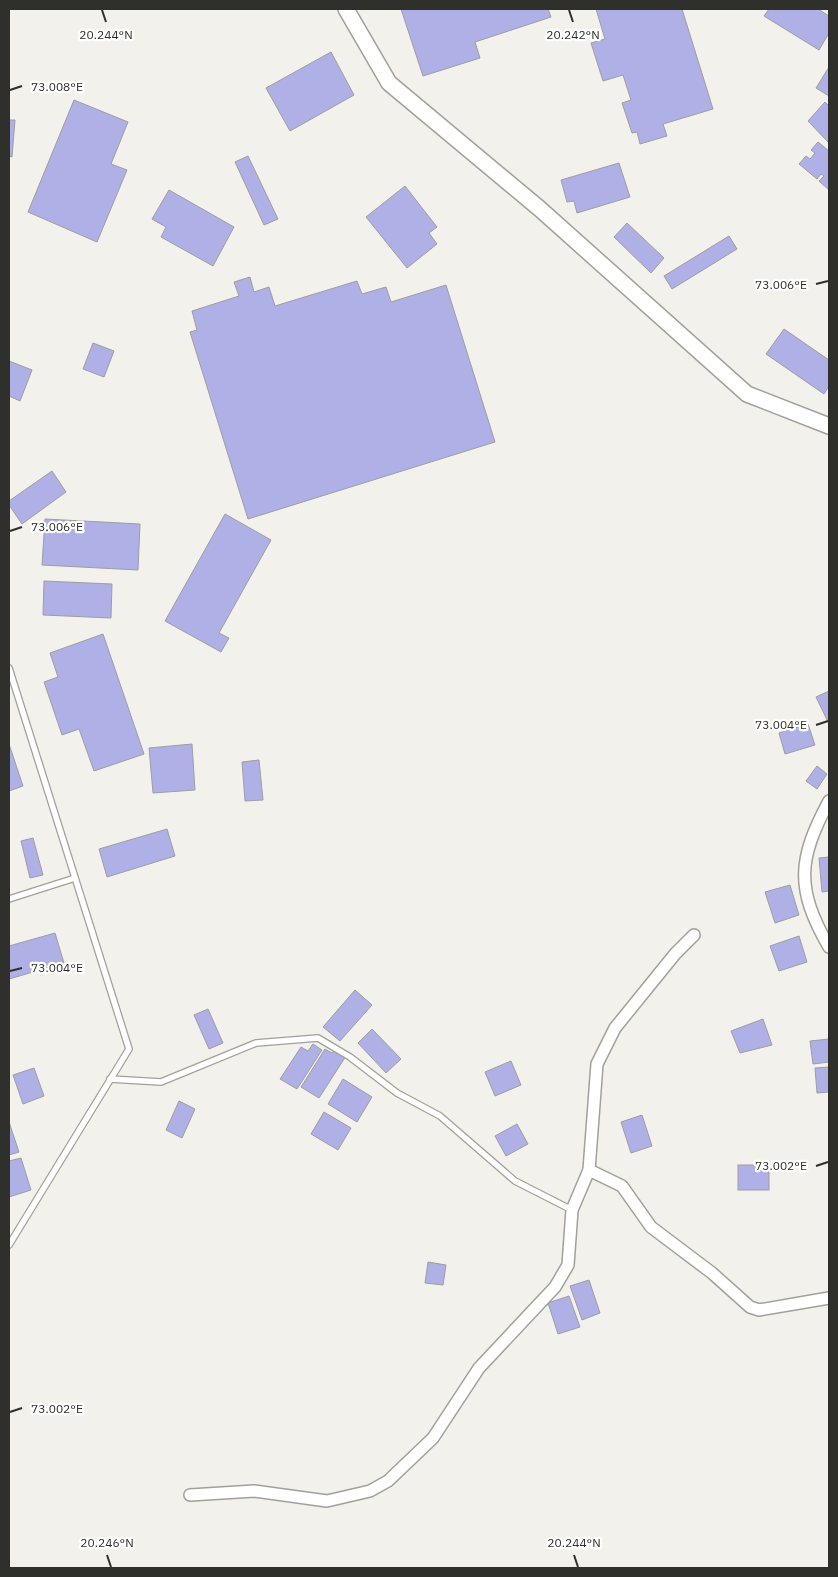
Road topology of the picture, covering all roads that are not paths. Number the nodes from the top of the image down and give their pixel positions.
1 (346, 9) edge
2 (829, 426) edge
3 (9, 668) edge
4 (829, 801) edge
5 (75, 878) junction
6 (9, 899) edge
7 (694, 935) dead end
8 (829, 947) edge
9 (110, 1079) junction
10 (589, 1170) junction
11 (572, 1210) junction
12 (9, 1244) edge
13 (829, 1298) edge
14 (190, 1495) dead end

1 - 2 street
3 - 5 lane
4 - 8 street
5 - 6 lane
5 - 9 lane
7 - 10 street
9 - 11 lane
9 - 12 lane
10 - 11 street
10 - 13 street
11 - 14 street

